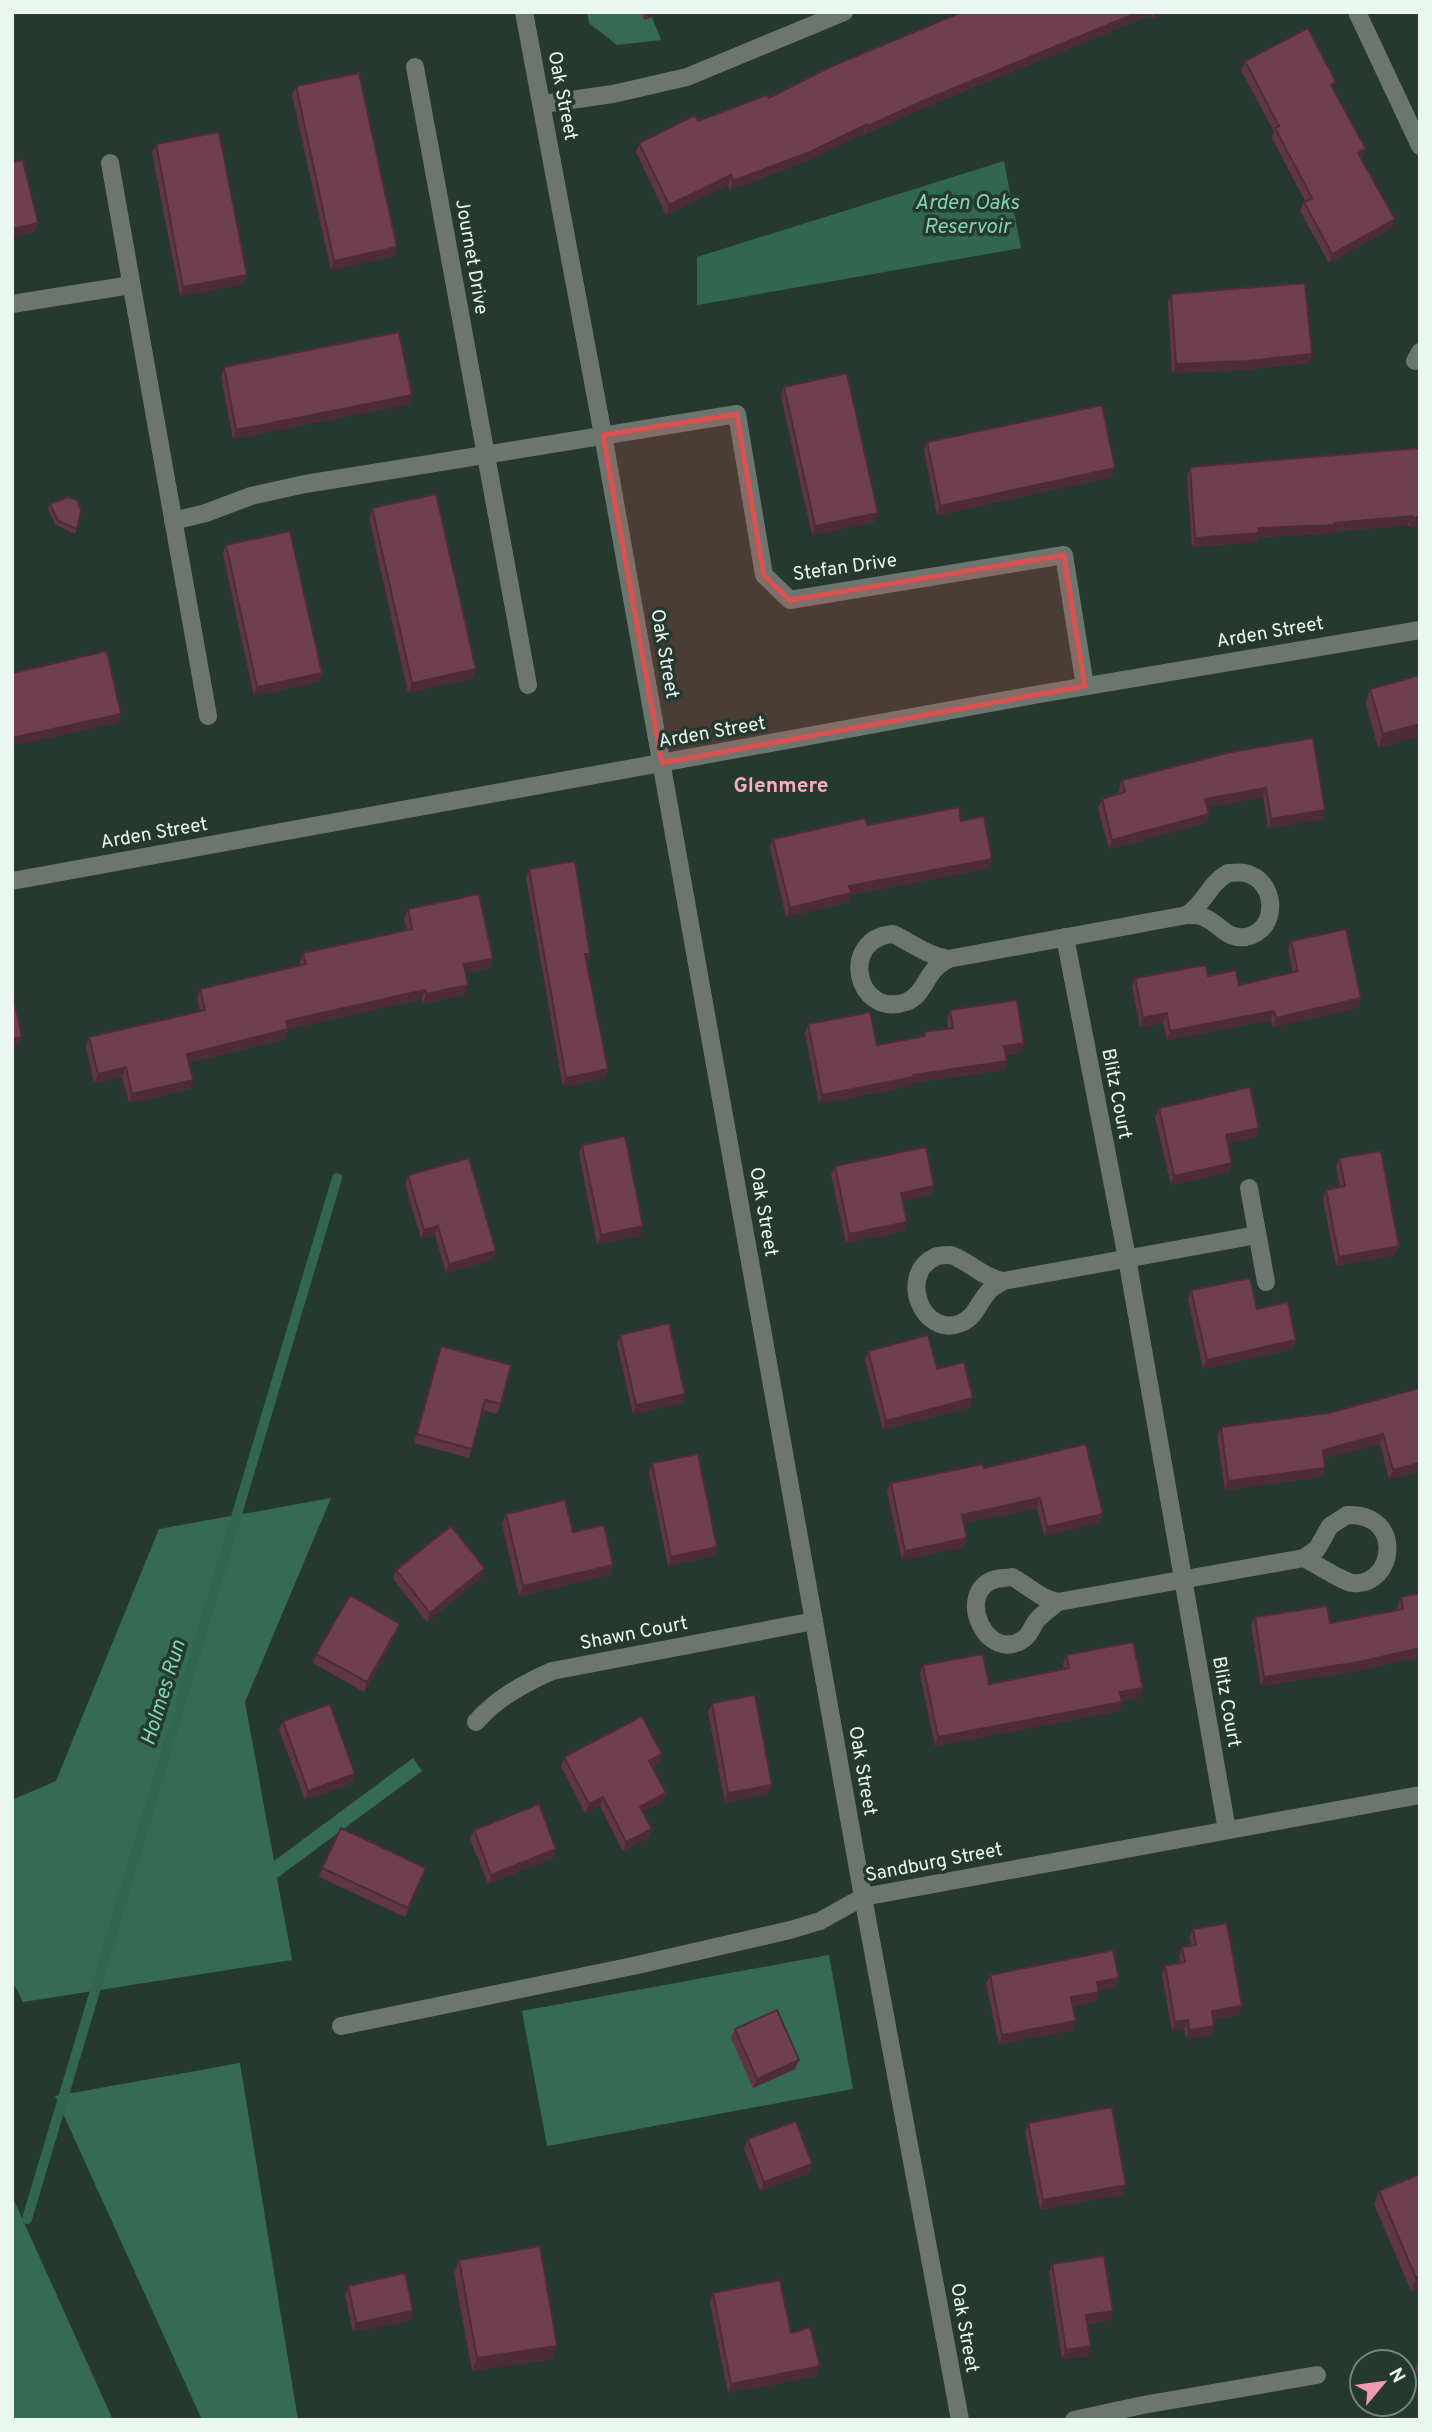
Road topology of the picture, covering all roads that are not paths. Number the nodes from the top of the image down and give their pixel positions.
1 (524, 12) edge
2 (844, 12) edge
3 (1357, 12) edge
4 (415, 67) dead end
5 (543, 103) junction
6 (1420, 146) edge
7 (110, 163) dead end
8 (131, 285) junction
9 (12, 304) edge
10 (603, 435) junction
11 (486, 455) junction
12 (173, 521) junction
13 (1420, 630) edge
14 (528, 685) dead end
15 (1085, 686) junction
16 (208, 716) dead end
17 (662, 763) junction
18 (12, 881) edge
19 (1187, 915) junction
20 (1065, 937) junction
21 (948, 959) junction
22 (1249, 1188) dead end
23 (1257, 1235) junction
24 (1127, 1258) junction
25 (1003, 1281) junction
26 (1266, 1282) dead end
27 (1304, 1558) junction
28 (1184, 1580) junction
29 (1058, 1602) junction
30 (814, 1621) junction
31 (476, 1722) dead end
32 (1420, 1795) edge
33 (1227, 1830) junction
34 (863, 1897) junction
35 (341, 2026) dead end
36 (1317, 2375) dead end
37 (960, 2420) edge
38 (1074, 2420) edge

1 - 5 street, Oak Street
2 - 5 street
3 - 6 street
4 - 11 street, Journet Drive
5 - 10 street, Oak Street
7 - 8 street
8 - 9 street
8 - 12 street
10 - 11 street
10 - 15 street, Stefan Drive
10 - 17 street, Oak Street
11 - 12 street
11 - 14 street, Journet Drive
12 - 16 street
13 - 15 street, Arden Street
15 - 17 street, Arden Street
17 - 18 street, Arden Street
17 - 30 street, Oak Street
19 - 19 street
19 - 20 street
20 - 21 street
20 - 24 street, Blitz Court
21 - 21 street
22 - 23 street
23 - 24 street
23 - 26 street
24 - 25 street
24 - 28 street, Blitz Court
25 - 25 street
27 - 27 street
27 - 28 street
28 - 29 street
28 - 33 street, Blitz Court
29 - 29 street
30 - 31 street, Shawn Court
30 - 34 street, Oak Street
32 - 33 street, Sandburg Street
33 - 34 street, Sandburg Street
34 - 35 street, Sandburg Street
34 - 37 street, Oak Street
36 - 38 street

